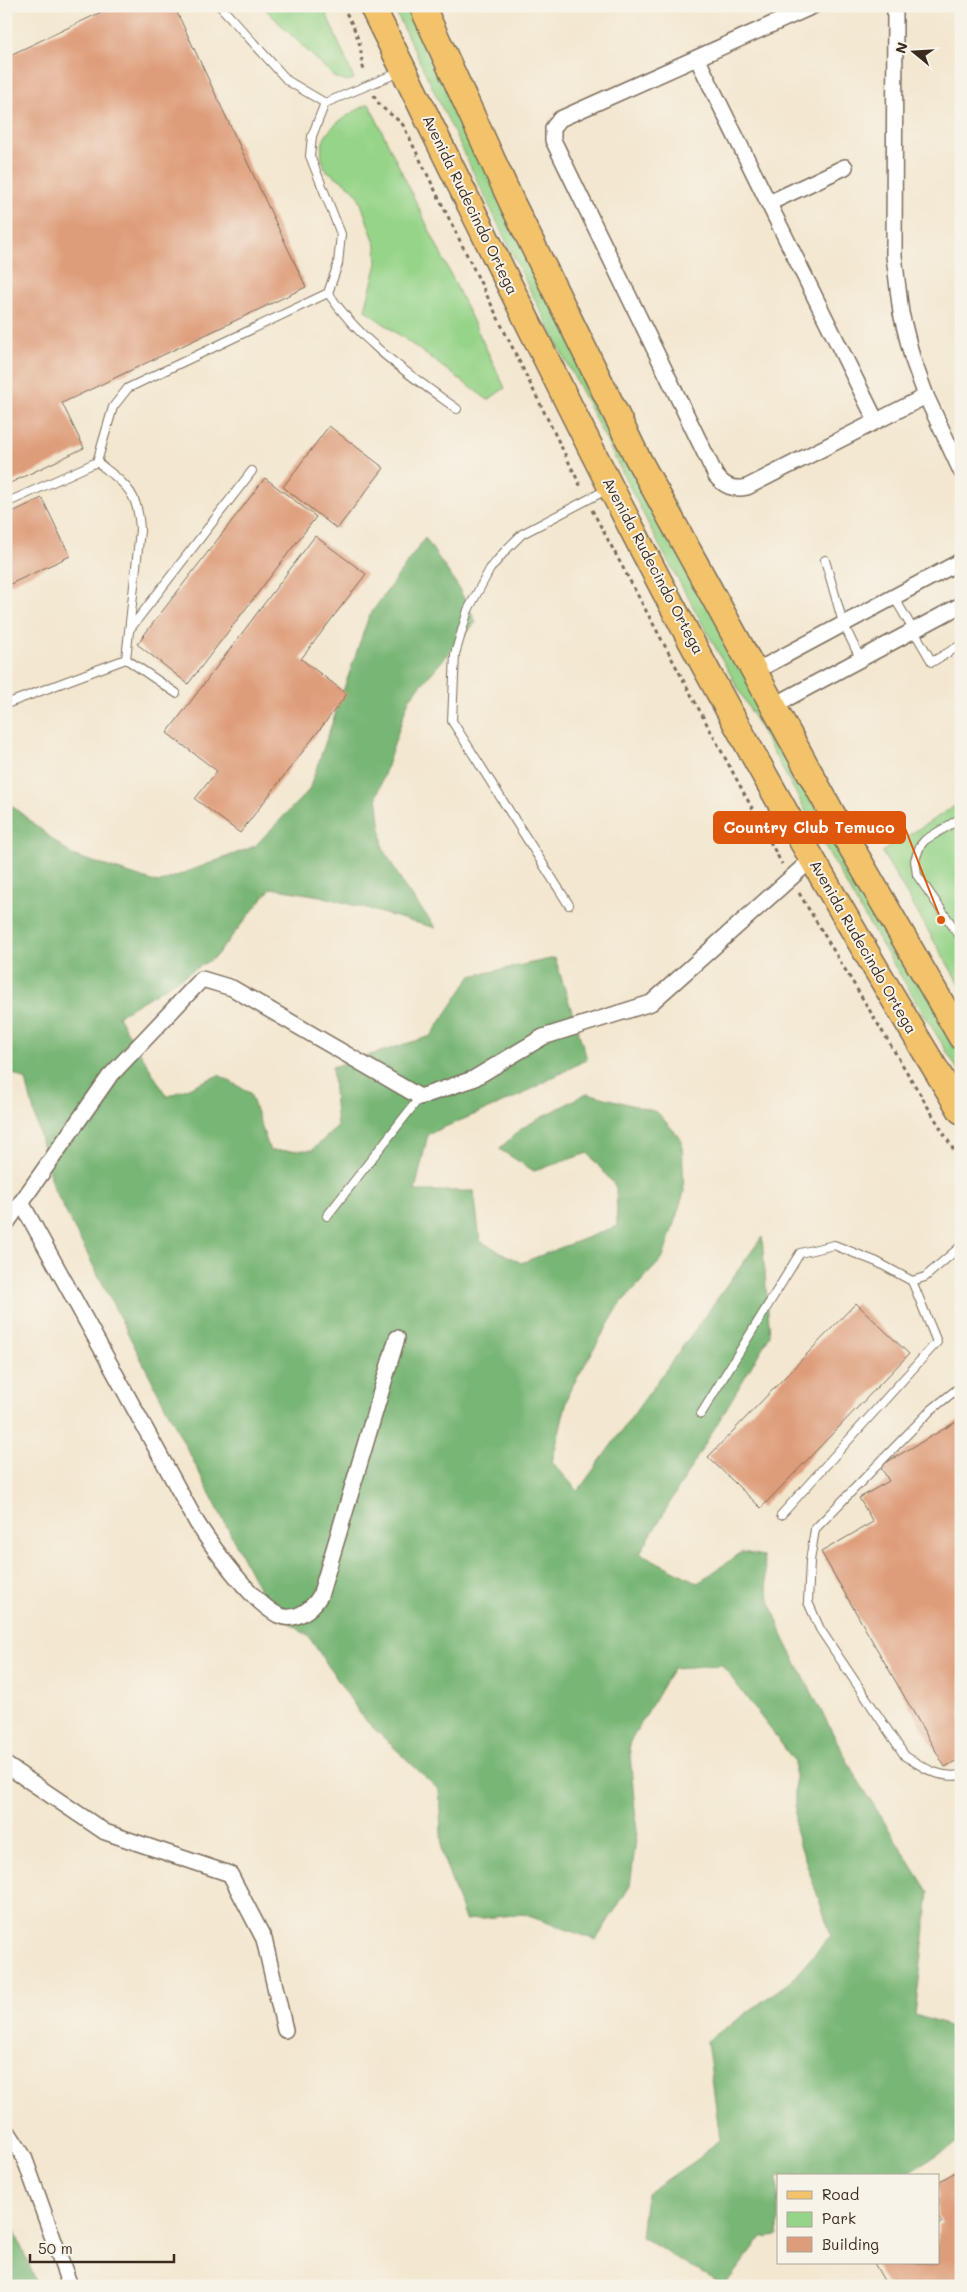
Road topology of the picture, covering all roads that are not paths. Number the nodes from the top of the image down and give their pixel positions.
1 (220, 6) edge
2 (372, 6) edge
3 (422, 6) edge
4 (813, 6) edge
5 (894, 6) edge
6 (697, 58) junction
7 (404, 70) junction
8 (325, 103) junction
9 (845, 167) dead end
10 (769, 203) junction
11 (328, 292) junction
12 (926, 396) junction
13 (457, 409) dead end
14 (876, 421) junction
15 (97, 462) junction
16 (252, 471) dead end
17 (961, 471) edge
18 (610, 488) junction
19 (6, 503) edge
20 (826, 560) dead end
21 (961, 562) edge
22 (894, 597) junction
23 (961, 605) edge
24 (843, 624) junction
25 (913, 629) junction
26 (129, 631) junction
27 (961, 646) edge
28 (860, 658) junction
29 (126, 659) junction
30 (754, 672) junction
31 (176, 693) dead end
32 (6, 704) edge
33 (773, 706) junction
34 (961, 818) edge
35 (812, 859) junction
36 (569, 906) dead end
37 (961, 938) edge
38 (961, 1037) edge
39 (420, 1097) junction
40 (961, 1111) edge
41 (22, 1202) junction
42 (327, 1216) dead end
43 (6, 1224) edge
44 (961, 1246) edge
45 (912, 1281) junction
46 (396, 1338) dead end
47 (961, 1386) edge
48 (701, 1414) dead end
49 (781, 1515) dead end
50 (6, 1765) edge
51 (961, 1775) edge
52 (285, 2030) dead end
53 (6, 2128) edge
54 (70, 2286) edge

1 - 8 lane
2 - 7 main road, Avenida Rudecindo Ortega
3 - 30 main road
4 - 6 street
5 - 12 street
6 - 10 street
6 - 14 street
7 - 8 lane
7 - 18 main road, Avenida Rudecindo Ortega
8 - 11 lane
9 - 10 street
10 - 14 street
11 - 13 lane
11 - 15 lane
12 - 14 street
12 - 17 street
15 - 19 lane
15 - 26 lane
16 - 26 lane
18 - 35 main road, Avenida Rudecindo Ortega
18 - 36 lane
20 - 24 lane
21 - 22 street
22 - 24 street
22 - 25 lane
23 - 25 street
24 - 28 lane
24 - 30 street
25 - 27 lane
25 - 28 street
26 - 29 lane
28 - 33 street
29 - 31 lane
29 - 32 lane
30 - 33 main road
33 - 38 main road
34 - 37 lane
35 - 39 street
35 - 40 main road, Avenida Rudecindo Ortega
39 - 41 street
39 - 42 lane
41 - 43 street
41 - 46 street
44 - 45 lane
45 - 48 lane
45 - 49 lane
47 - 51 lane
50 - 52 street
53 - 54 street

